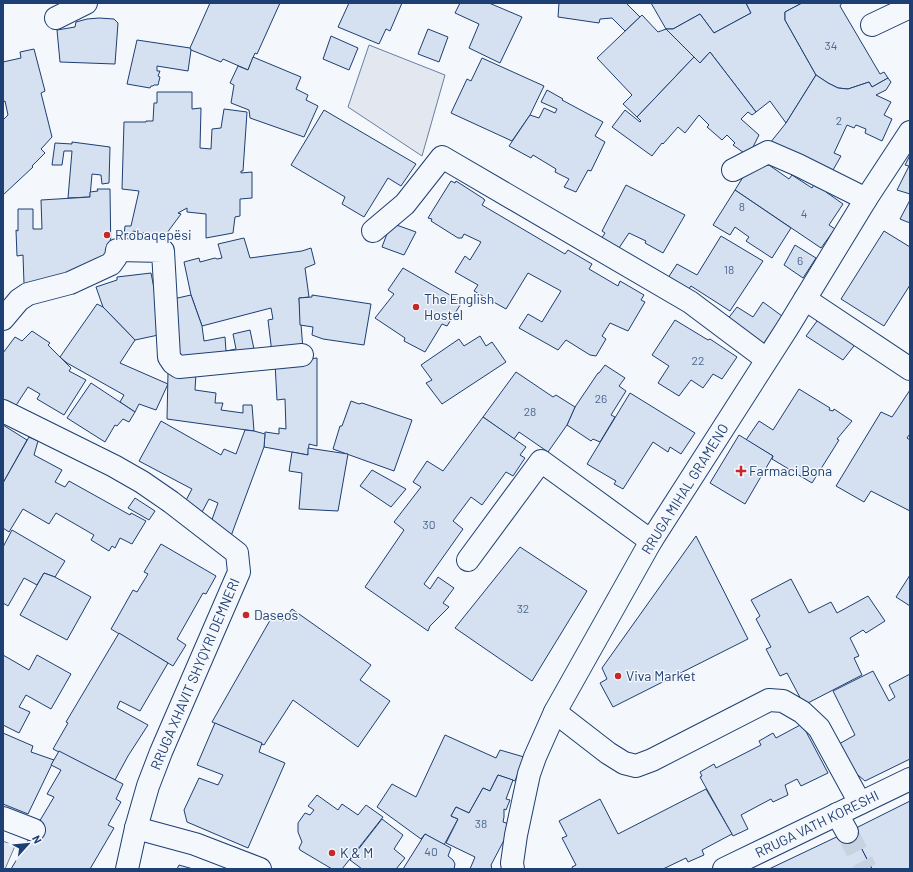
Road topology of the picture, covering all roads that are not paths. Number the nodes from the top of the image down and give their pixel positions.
1 (86, 3) edge
2 (910, 7) edge
3 (56, 18) dead end
4 (872, 25) dead end
5 (910, 132) edge
6 (733, 170) dead end
7 (866, 199) junction
8 (373, 231) dead end
9 (805, 299) junction
10 (3, 319) edge
11 (302, 355) dead end
12 (766, 359) junction
13 (910, 369) edge
14 (3, 411) edge
15 (651, 541) junction
16 (468, 560) dead end
17 (555, 712) junction
18 (910, 779) edge
19 (860, 803) junction
20 (3, 818) edge
21 (136, 828) junction
22 (34, 830) dead end
23 (127, 869) edge
24 (260, 869) edge
25 (512, 869) edge
26 (724, 869) edge

1 - 3 street
2 - 4 street
5 - 7 street, RRUGA MIHAL GRAMENO
6 - 7 street
7 - 9 street, RRUGA MIHAL GRAMENO
8 - 12 street
9 - 12 street, RRUGA MIHAL GRAMENO
9 - 13 street
10 - 11 street
12 - 15 street, RRUGA MIHAL GRAMENO
14 - 21 street, RRUGA XHAVIT SHYQYRI DEMNERI
15 - 16 street
15 - 17 street, RRUGA MIHAL GRAMENO
17 - 19 street
17 - 25 street, RRUGA MIHAL GRAMENO
18 - 19 street, RRUGA VATH KORESHI
19 - 26 street, RRUGA VATH KORESHI
20 - 22 street
21 - 23 street, RRUGA XHAVIT SHYQYRI DEMNERI
21 - 24 street

